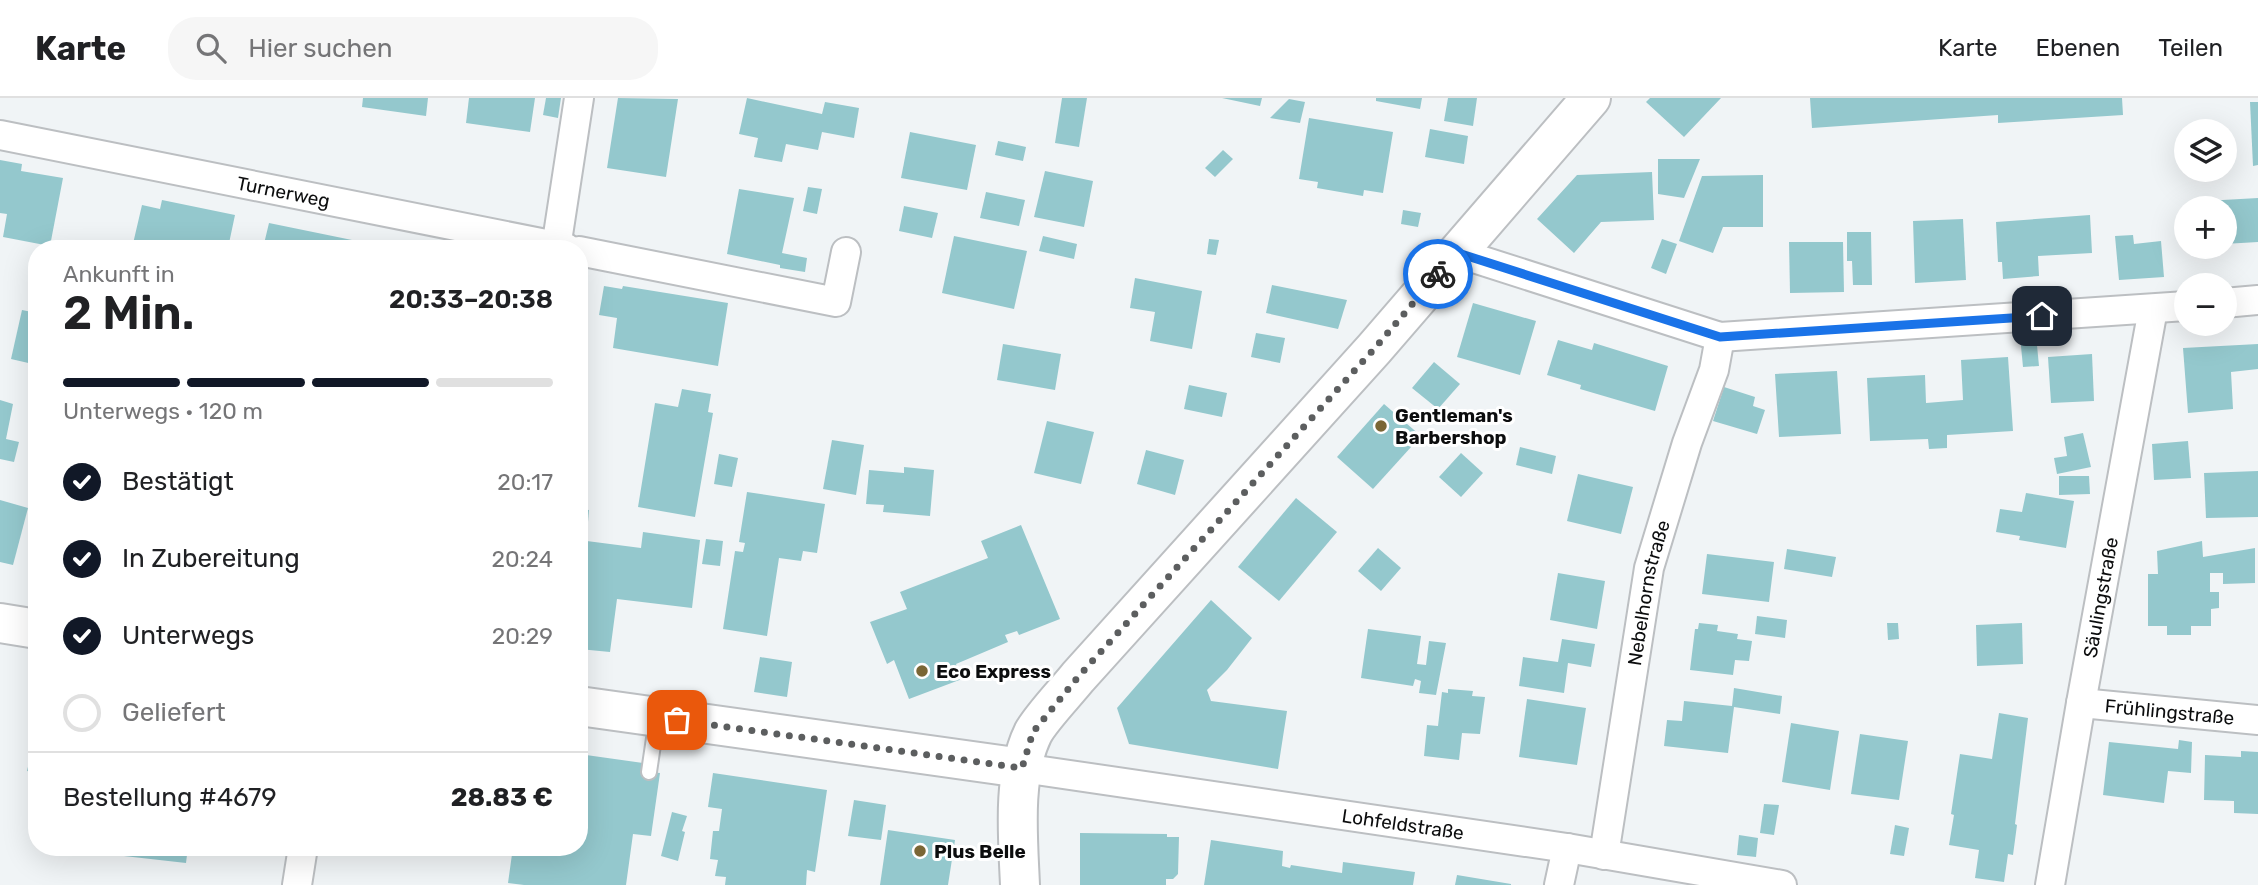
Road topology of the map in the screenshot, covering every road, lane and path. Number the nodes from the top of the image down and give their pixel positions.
1 (579, 98) edge
2 (1591, 98) edge
3 (0, 135) edge
4 (519, 240) edge
5 (565, 240) edge
6 (846, 252) dead end
7 (1458, 253) junction
8 (588, 254) edge
9 (2258, 300) edge
10 (2237, 302) edge
11 (2174, 307) edge
12 (2153, 309) junction
13 (1720, 337) junction
14 (0, 623) edge
15 (28, 628) edge
16 (2081, 703) junction
17 (588, 707) edge
18 (657, 717) junction
19 (2258, 720) edge
20 (1022, 768) junction
21 (649, 772) dead end
22 (1567, 848) junction
23 (1604, 855) junction
24 (302, 856) edge
25 (297, 885) edge
26 (1020, 885) edge
27 (1559, 885) edge
28 (1782, 885) edge
29 (2050, 885) edge

1 - 5 street
2 - 7 street
3 - 4 street, Turnerweg
6 - 8 street, Turnerweg
7 - 13 street
7 - 20 street
9 - 10 street
11 - 12 street
12 - 13 street
12 - 16 street, Säulingstraße
13 - 23 street, Nebelhornstraße
14 - 15 street
16 - 19 street, Frühlingstraße
16 - 29 street, Säulingstraße
17 - 18 street
18 - 20 street
18 - 21 lane
20 - 22 street, Lohfeldstraße
20 - 26 street
22 - 23 street, Lohfeldstraße
22 - 27 street
23 - 28 street, Lohfeldstraße
24 - 25 street

